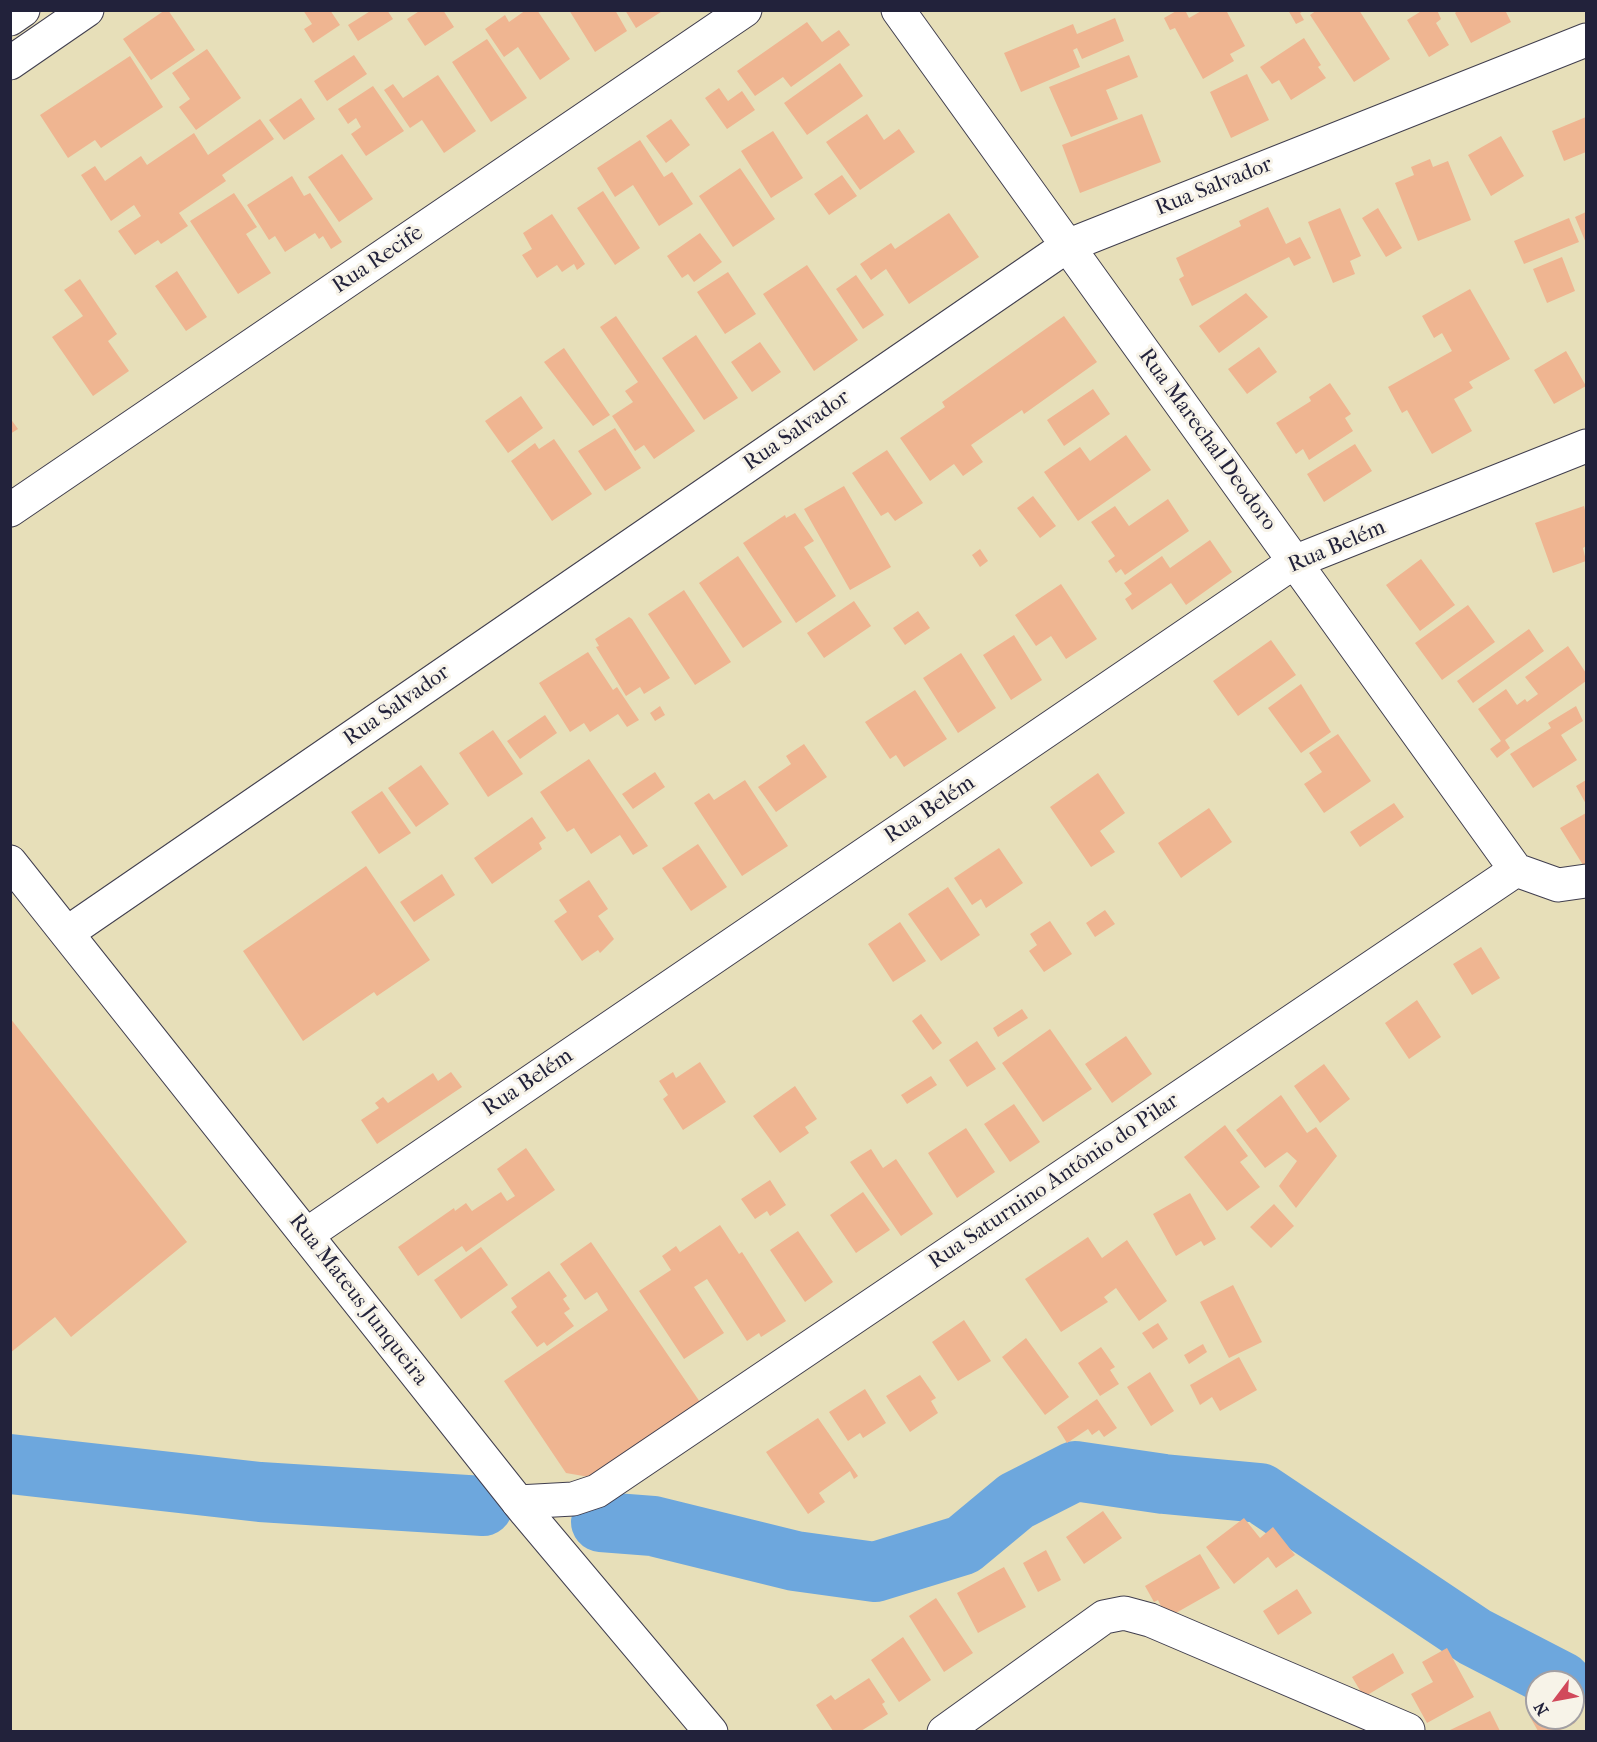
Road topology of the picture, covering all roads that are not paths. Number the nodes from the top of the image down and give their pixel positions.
1 (23, 10) edge
2 (87, 10) edge
3 (745, 10) edge
4 (898, 10) edge
5 (10, 19) edge
6 (1587, 40) edge
7 (10, 63) edge
8 (1067, 246) junction
9 (1587, 446) edge
10 (10, 510) edge
11 (1294, 562) junction
12 (10, 862) edge
13 (1516, 870) junction
14 (1587, 881) edge
15 (67, 933) junction
16 (306, 1234) junction
17 (518, 1502) junction
18 (1408, 1730) dead end
19 (711, 1731) edge
20 (944, 1731) edge

1 - 5 street
2 - 7 street
3 - 10 street, Rua Recife
4 - 8 street, Rua Marechal Deodoro
6 - 8 street, Rua Salvador
8 - 11 street, Rua Marechal Deodoro
8 - 15 street, Rua Salvador
9 - 11 street, Rua Belém
11 - 13 street, Rua Marechal Deodoro
11 - 16 street, Rua Belém
12 - 15 street, Rua Mateus Junqueira
13 - 14 street
13 - 17 street, Rua Saturnino Antônio do Pilar
15 - 16 street, Rua Mateus Junqueira
16 - 17 street, Rua Mateus Junqueira
17 - 19 street, Rua Mateus Junqueira
18 - 20 street

